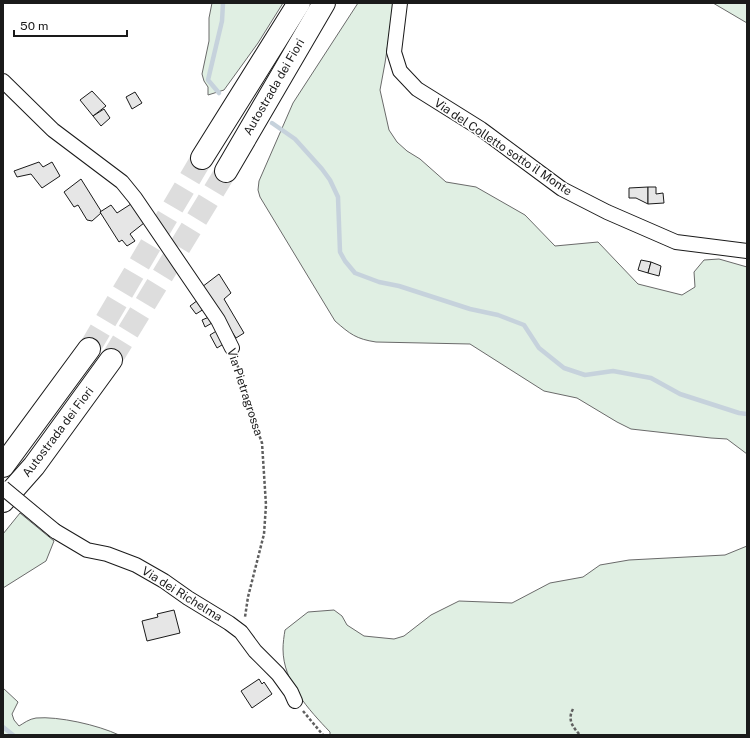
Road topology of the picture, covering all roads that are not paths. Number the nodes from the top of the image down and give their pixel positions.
1 (299, 3) edge
2 (324, 3) edge
3 (400, 3) edge
4 (3, 81) edge
5 (202, 158) tunnel mouth
6 (226, 171) tunnel mouth
7 (747, 251) edge
8 (232, 348) road end
9 (88, 349) tunnel mouth
10 (111, 360) tunnel mouth
11 (3, 466) edge
12 (3, 488) edge
13 (3, 502) edge
14 (295, 701) road end

1 - 5 highway, Autostrada dei Fiori
2 - 6 highway, Autostrada dei Fiori
3 - 7 street, Via del Colletto sotto il Monte
4 - 8 street, Via Pietragrossa
9 - 11 highway, Autostrada dei Fiori
10 - 13 highway, Autostrada dei Fiori
12 - 14 street, Via dei Richelma, bridge

